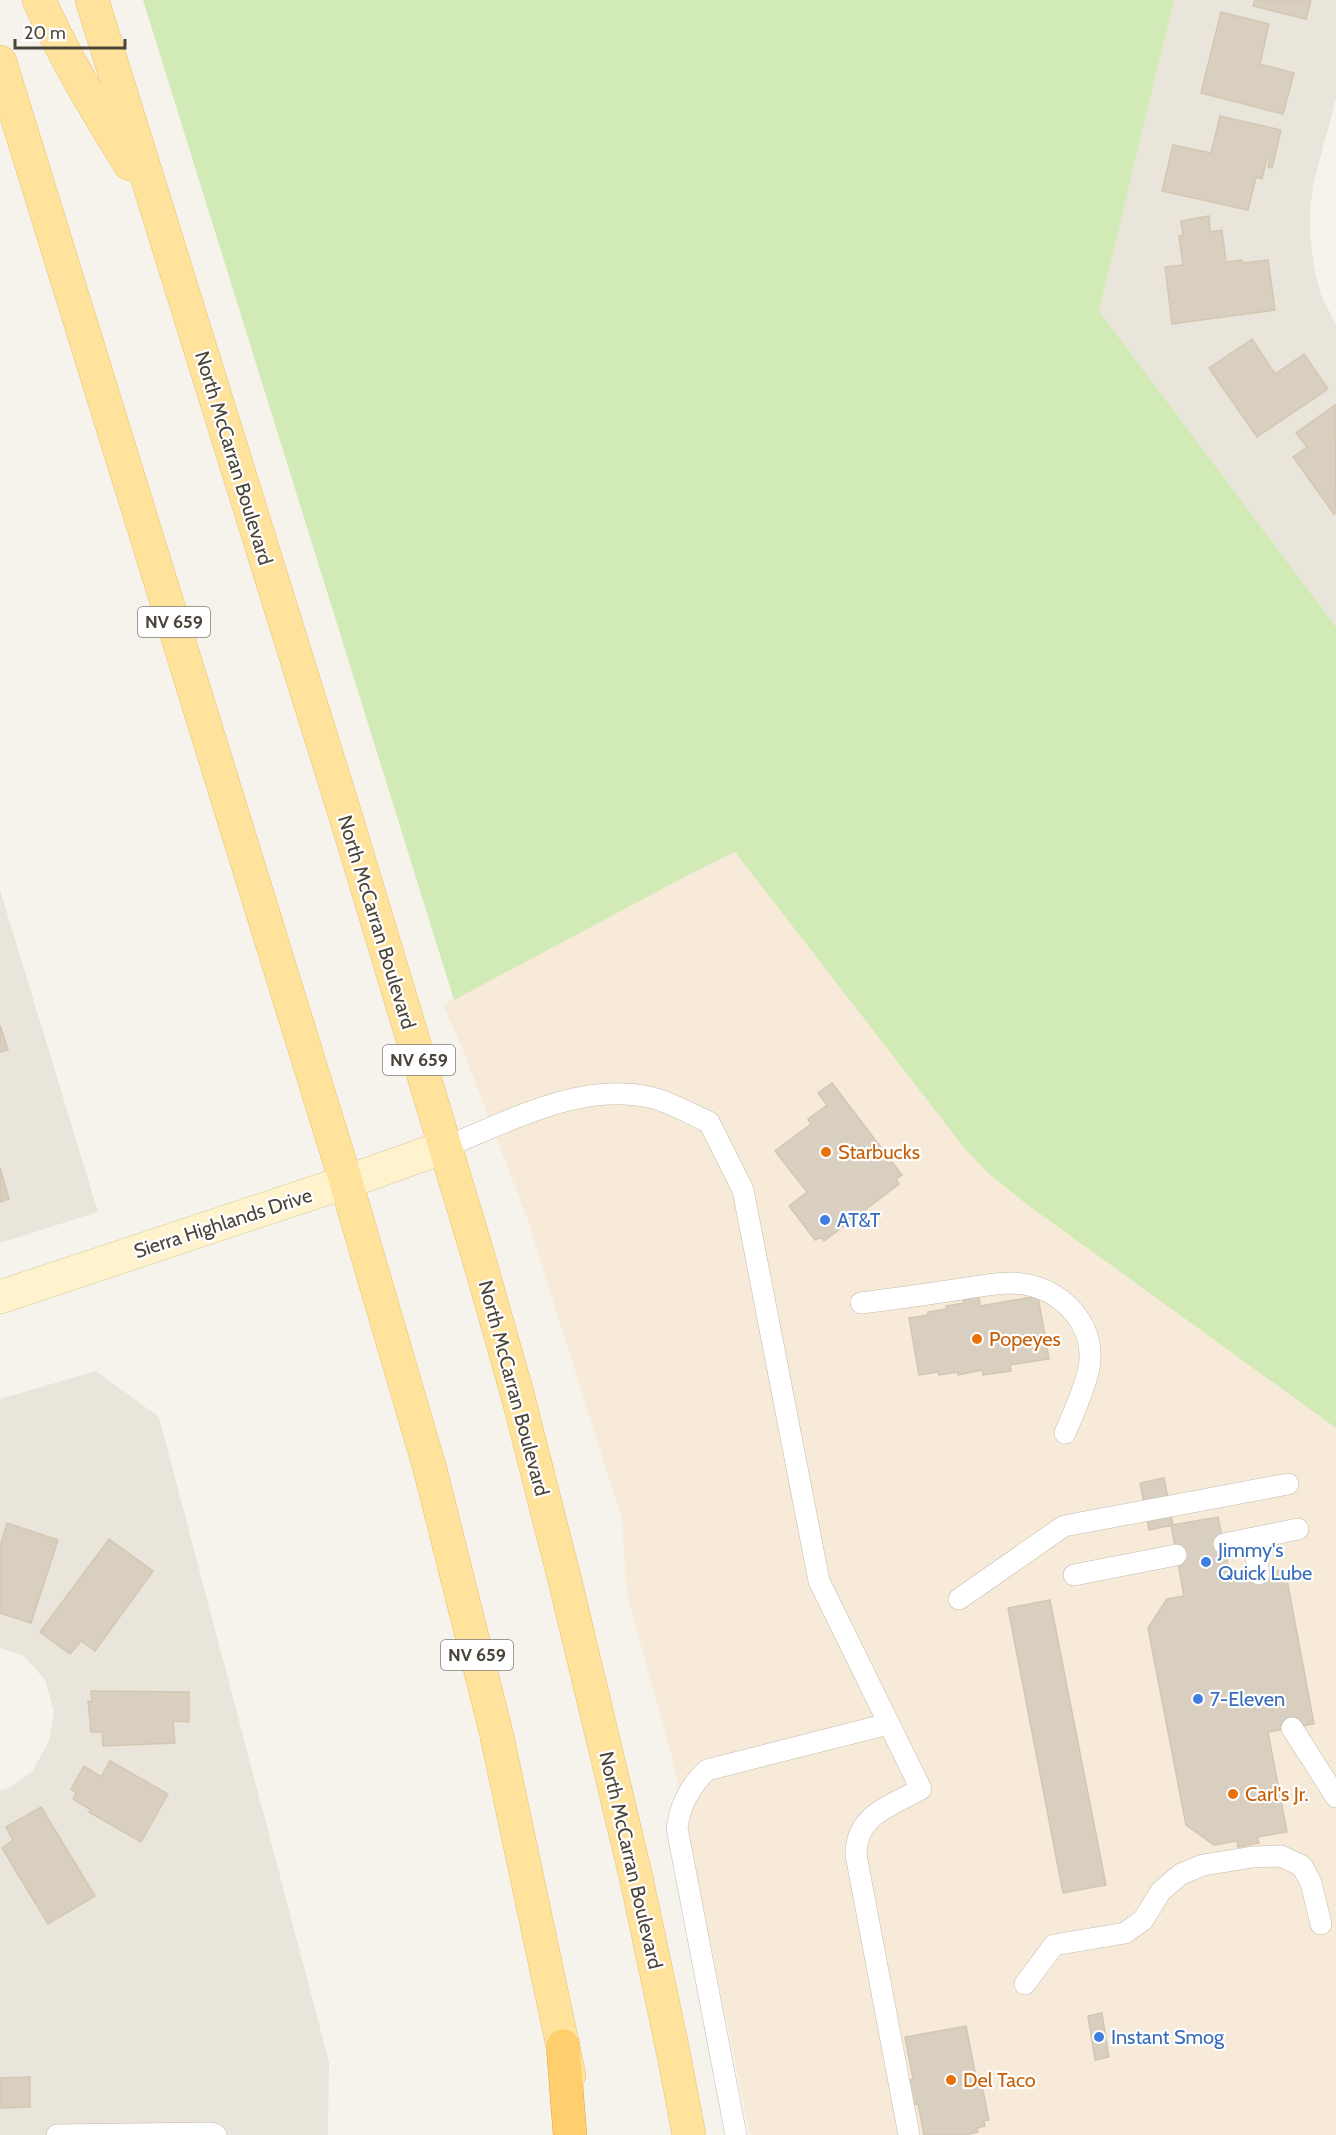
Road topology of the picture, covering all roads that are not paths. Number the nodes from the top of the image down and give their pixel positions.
1 (39, 0) edge
2 (92, 0) edge
3 (0, 63) edge
4 (155, 204) junction
5 (445, 1147) junction
6 (346, 1182) junction
7 (0, 1297) edge
8 (861, 1303) dead end
9 (1065, 1432) dead end
10 (1288, 1484) dead end
11 (1298, 1529) dead end
12 (1253, 1538) junction
13 (1224, 1544) dead end
14 (1176, 1555) dead end
15 (1259, 1574) dead end
16 (1074, 1575) dead end
17 (959, 1599) dead end
18 (888, 1724) junction
19 (1292, 1728) dead end
20 (1336, 1797) edge
21 (1320, 1924) dead end
22 (1025, 1984) dead end
23 (564, 2046) junction
24 (57, 2135) edge
25 (216, 2135) edge
26 (570, 2135) edge
27 (582, 2135) edge
28 (689, 2135) edge
29 (736, 2135) edge
30 (909, 2135) edge

1 - 4 main road
2 - 4 main road, North McCarran Boulevard / NV 659
3 - 6 main road, NV 659
4 - 5 main road, North McCarran Boulevard / NV 659
5 - 6 street, Sierra Highlands Drive
5 - 18 lane
5 - 28 main road, North McCarran Boulevard / NV 659
6 - 7 street, Sierra Highlands Drive
6 - 23 main road, NV 659
8 - 9 lane
10 - 17 lane
11 - 12 lane
12 - 13 lane
12 - 15 lane
14 - 16 lane
18 - 29 lane
18 - 30 lane
19 - 20 lane
21 - 22 lane
23 - 26 highway
23 - 27 main road, NV 659
24 - 25 lane

